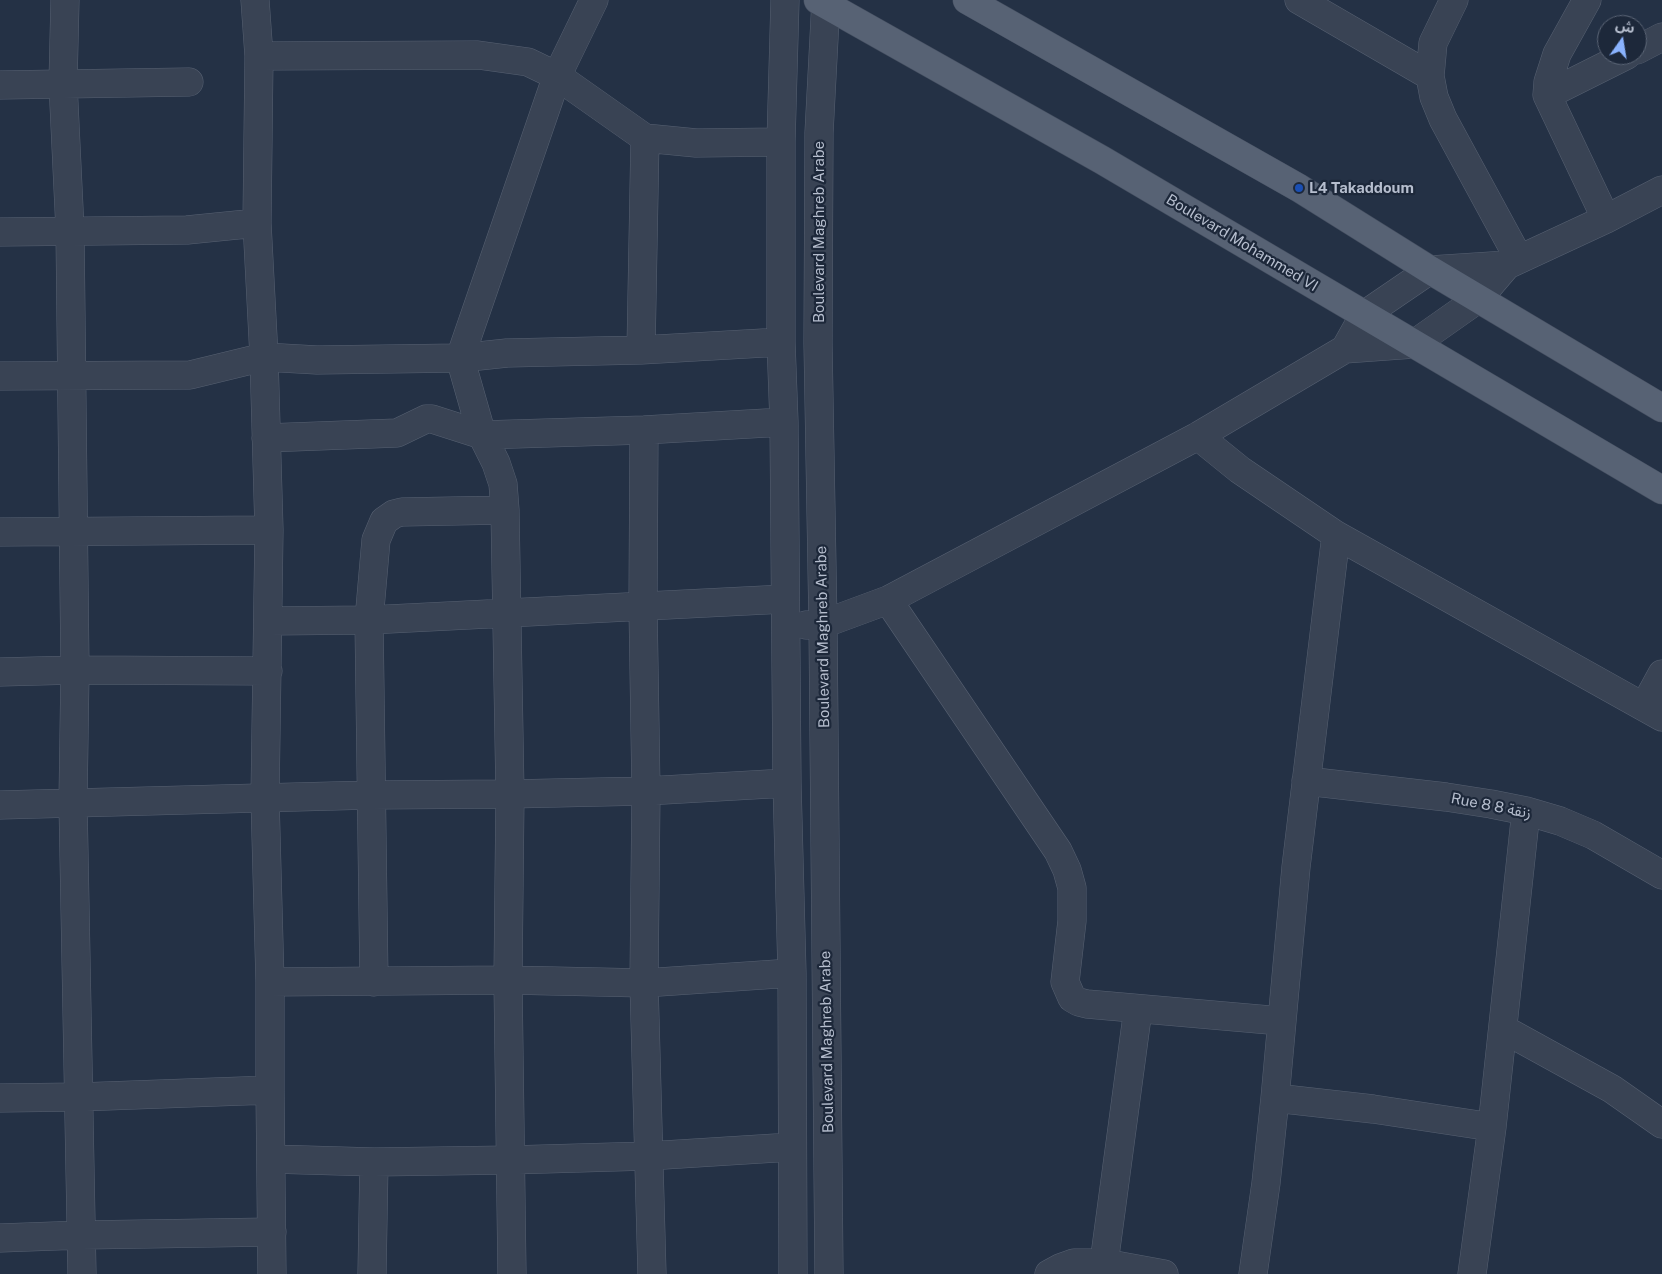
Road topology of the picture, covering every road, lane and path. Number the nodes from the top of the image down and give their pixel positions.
1 (65, 0) edge
2 (255, 0) edge
3 (594, 0) edge
4 (785, 0) edge
5 (967, 0) edge
6 (1299, 0) edge
7 (1454, 0) edge
8 (1585, 0) edge
9 (824, 2) edge
10 (1662, 37) edge
11 (1647, 45) edge
12 (259, 56) junction
13 (1607, 65) edge
14 (557, 76) junction
15 (1430, 76) junction
16 (189, 82) dead end
17 (63, 83) junction
18 (0, 85) edge
19 (1547, 95) junction
20 (645, 138) junction
21 (781, 142) junction
22 (1661, 192) edge
23 (1606, 220) junction
24 (257, 223) junction
25 (70, 230) junction
26 (0, 232) edge
27 (1513, 262) junction
28 (1430, 270) junction
29 (1478, 299) junction
30 (1364, 315) junction
31 (781, 342) junction
32 (1414, 344) junction
33 (1345, 348) junction
34 (641, 350) junction
35 (264, 357) junction
36 (460, 358) junction
37 (70, 375) junction
38 (0, 376) edge
39 (1662, 408) edge
40 (784, 422) junction
41 (644, 430) junction
42 (482, 435) junction
43 (1198, 436) junction
44 (266, 438) junction
45 (1662, 490) edge
46 (505, 510) junction
47 (73, 530) junction
48 (269, 530) junction
49 (0, 532) edge
50 (1336, 535) junction
51 (785, 599) junction
52 (888, 600) junction
53 (643, 606) junction
54 (507, 614) junction
55 (369, 620) junction
56 (268, 621) junction
57 (823, 624) junction
58 (786, 627) junction
59 (75, 670) junction
60 (268, 670) junction
61 (0, 672) edge
62 (1662, 674) edge
63 (1653, 712) edge
64 (1306, 781) junction
65 (787, 783) junction
66 (646, 791) junction
67 (370, 794) junction
68 (510, 794) junction
69 (265, 798) junction
70 (73, 802) junction
71 (0, 805) edge
72 (1526, 811) junction
73 (1662, 875) edge
74 (792, 973) junction
75 (508, 980) junction
76 (270, 982) junction
77 (374, 982) junction
78 (644, 983) junction
79 (1138, 1009) junction
80 (1281, 1021) junction
81 (1503, 1029) junction
82 (270, 1090) junction
83 (80, 1097) junction
84 (0, 1098) edge
85 (1275, 1098) junction
86 (1662, 1124) edge
87 (1492, 1127) junction
88 (792, 1147) junction
89 (648, 1156) junction
90 (271, 1159) junction
91 (510, 1160) junction
92 (374, 1162) junction
93 (272, 1232) junction
94 (82, 1235) junction
95 (0, 1238) edge
96 (1104, 1263) junction
97 (82, 1274) edge
98 (272, 1274) edge
99 (372, 1274) edge
100 (512, 1274) edge
101 (652, 1274) edge
102 (793, 1274) edge
103 (829, 1274) edge
104 (1049, 1274) edge
105 (1164, 1274) edge
106 (1253, 1274) edge
107 (1472, 1274) edge

1 - 17 street
2 - 12 street
3 - 14 street
4 - 21 street
5 - 28 main road
6 - 15 street
7 - 15 street
8 - 19 street
9 - 30 main road, Boulevard Mohammed VI
9 - 57 street, Boulevard Maghreb Arabe
10 - 11 street
12 - 14 street
12 - 24 street
13 - 19 street
14 - 20 street
14 - 36 street
15 - 27 street
16 - 17 street
17 - 18 street
17 - 25 street
19 - 23 street
20 - 21 street
20 - 34 street
21 - 31 street
22 - 23 street
23 - 27 street
24 - 25 street
24 - 35 street
25 - 26 street
25 - 37 street
27 - 28 street
27 - 29 street
28 - 29 main road
28 - 30 street
29 - 32 street
29 - 39 main road
30 - 32 main road, Boulevard Mohammed VI
30 - 33 street
31 - 34 street
31 - 40 street
32 - 33 street
32 - 45 main road, Boulevard Mohammed VI
33 - 43 street
34 - 36 street
35 - 36 street
35 - 37 street
35 - 44 street
36 - 42 street
37 - 38 street
37 - 47 street
40 - 41 street
40 - 51 street
41 - 42 street
41 - 53 street
42 - 44 street
42 - 46 street
43 - 50 street
43 - 52 street
44 - 48 street
46 - 54 street
46 - 55 street
47 - 48 street
47 - 49 street
47 - 59 street
48 - 56 street
50 - 63 street
50 - 64 street
51 - 53 street
51 - 58 street
52 - 57 street
52 - 79 street
53 - 54 street
53 - 66 street
54 - 55 street
54 - 68 street
55 - 56 street
55 - 67 street
56 - 60 street
57 - 58 street
57 - 103 street, Boulevard Maghreb Arabe
58 - 65 street
59 - 60 street
59 - 61 street
59 - 70 street
60 - 69 street
62 - 63 street
64 - 72 street, Rue 8 8 زنقة
64 - 80 street
65 - 66 street
65 - 74 street
66 - 68 street
66 - 78 street
67 - 68 street
67 - 69 street
67 - 77 street
68 - 75 street
69 - 70 street
69 - 76 street
70 - 71 street
70 - 83 street
72 - 73 street, Rue 8 8 زنقة
72 - 81 street
74 - 78 street
74 - 88 street
75 - 77 street
75 - 78 street
75 - 91 street
76 - 77 street
76 - 82 street
78 - 89 street
79 - 80 street
79 - 96 street
80 - 85 street
81 - 86 street
81 - 87 street
82 - 83 street
82 - 90 street
83 - 84 street
83 - 94 street
85 - 87 street
85 - 106 street
87 - 107 street
88 - 89 street
88 - 102 street
89 - 91 street
89 - 101 street
90 - 92 street
90 - 93 street
91 - 92 street
91 - 100 street
92 - 99 street
93 - 94 street
93 - 98 street
94 - 95 street
94 - 97 street
96 - 104 street
96 - 105 street

